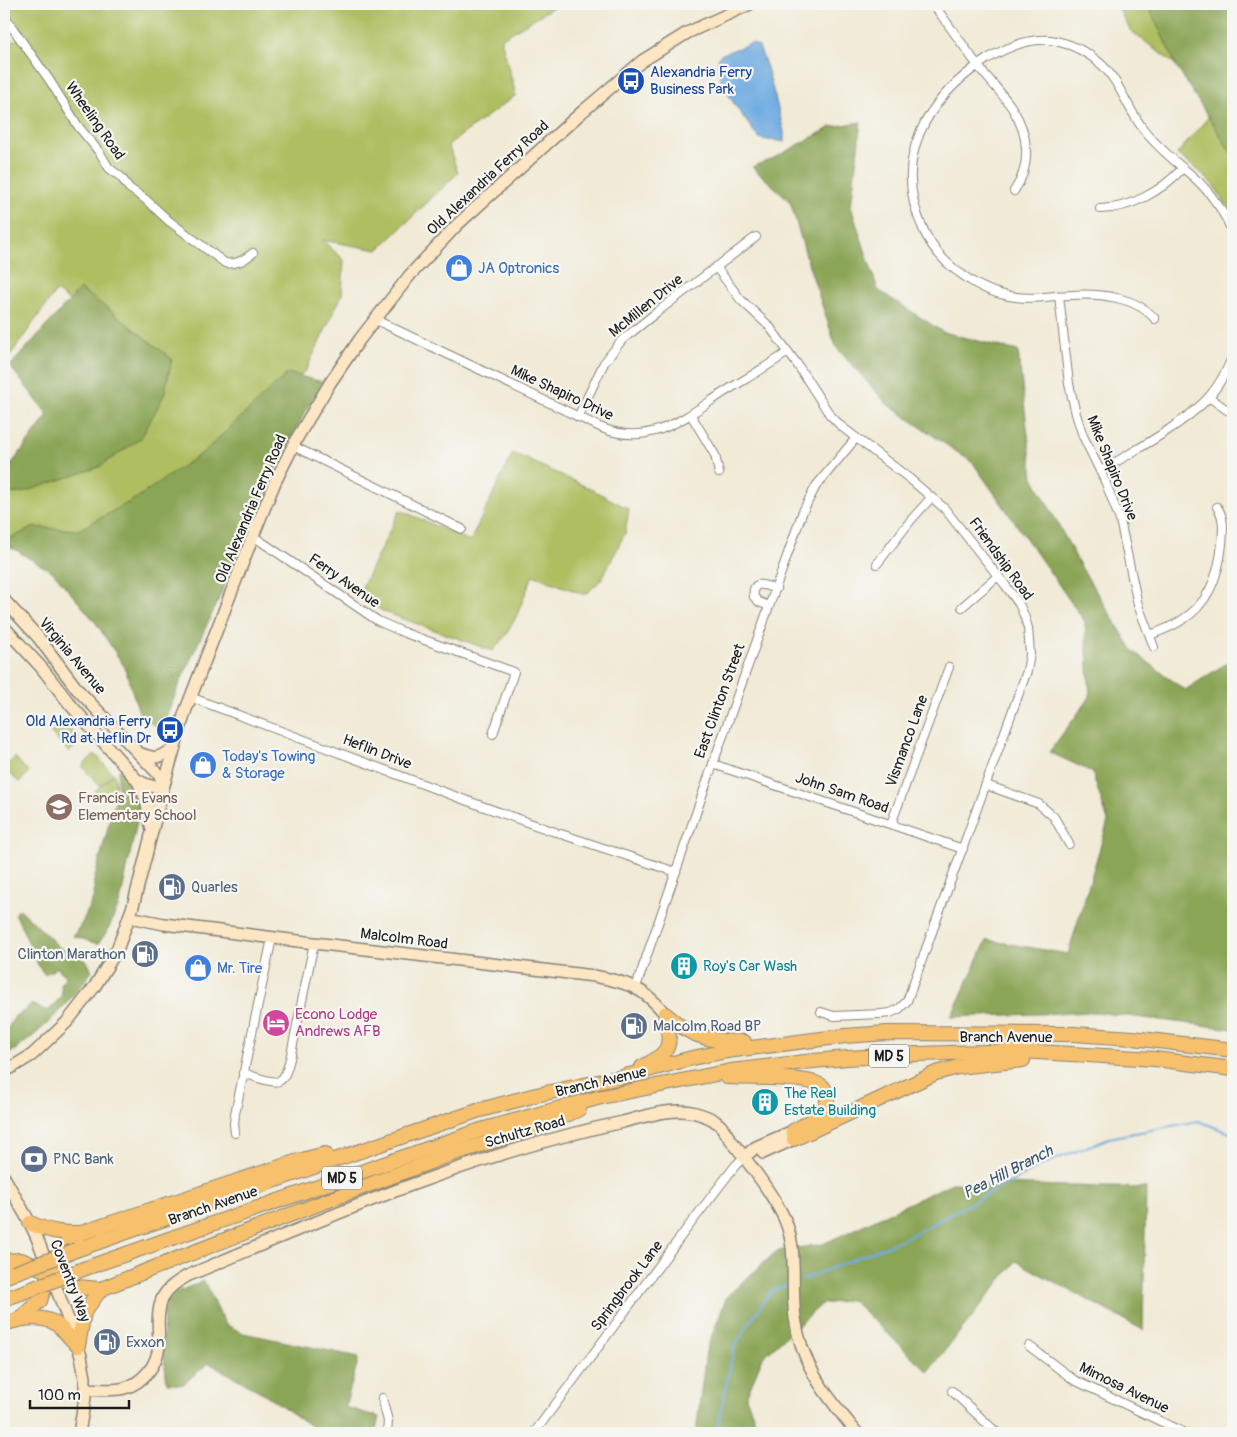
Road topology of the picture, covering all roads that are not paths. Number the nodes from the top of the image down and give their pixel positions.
1 (750, 4) edge
2 (933, 4) edge
3 (4, 16) edge
4 (978, 66) junction
5 (1182, 169) junction
6 (1014, 191) dead end
7 (1100, 209) dead end
8 (1233, 233) edge
9 (756, 236) dead end
10 (253, 253) dead end
11 (716, 267) junction
12 (1059, 296) junction
13 (374, 319) junction
14 (1155, 320) dead end
15 (788, 352) junction
16 (1233, 355) edge
17 (1208, 397) junction
18 (1227, 410) dead end
19 (691, 415) junction
20 (578, 416) junction
21 (856, 438) junction
22 (293, 446) junction
23 (1101, 470) junction
24 (719, 473) dead end
25 (931, 498) junction
26 (1217, 507) dead end
27 (462, 529) dead end
28 (253, 536) junction
29 (877, 564) dead end
30 (998, 576) junction
31 (776, 589) junction
32 (4, 592) edge
33 (4, 600) edge
34 (4, 605) edge
35 (769, 606) junction
36 (962, 607) dead end
37 (23, 621) junction
38 (4, 627) edge
39 (1150, 635) junction
40 (1154, 647) dead end
41 (949, 667) dead end
42 (190, 697) junction
43 (493, 734) dead end
44 (174, 749) junction
45 (138, 753) junction
46 (713, 764) junction
47 (136, 778) junction
48 (165, 781) junction
49 (986, 784) junction
50 (891, 824) junction
51 (152, 832) junction
52 (1069, 844) dead end
53 (963, 850) junction
54 (676, 872) junction
55 (129, 918) junction
56 (272, 938) junction
57 (314, 943) junction
58 (636, 988) junction
59 (821, 1012) dead end
60 (665, 1014) junction
61 (806, 1041) junction
62 (1233, 1050) edge
63 (1076, 1054) junction
64 (1233, 1069) edge
65 (4, 1072) edge
66 (243, 1073) junction
67 (704, 1076) junction
68 (622, 1077) junction
69 (601, 1097) junction
70 (235, 1133) dead end
71 (411, 1134) junction
72 (794, 1135) junction
73 (744, 1157) junction
74 (4, 1177) edge
75 (30, 1223) junction
76 (81, 1233) junction
77 (4, 1261) edge
78 (50, 1272) junction
79 (9, 1275) edge
80 (101, 1289) junction
81 (4, 1299) edge
82 (18, 1319) junction
83 (4, 1324) edge
84 (78, 1346) junction
85 (1029, 1346) dead end
86 (85, 1389) junction
87 (952, 1391) dead end
88 (382, 1398) dead end
89 (79, 1433) edge
90 (387, 1433) edge
91 (534, 1433) edge
92 (857, 1433) edge
93 (997, 1433) edge
94 (1185, 1433) edge

1 - 13 street, Old Alexandria Ferry Road
2 - 4 street
3 - 10 street, Wheeling Road
4 - 5 street
4 - 6 street
4 - 12 street
5 - 7 street
5 - 8 street
9 - 11 street, McMillen Drive
11 - 15 street, Friendship Road
11 - 20 street, McMillen Drive
12 - 14 street
12 - 23 street, Mike Shapiro Drive
13 - 20 street, Mike Shapiro Drive
13 - 22 street, Old Alexandria Ferry Road
15 - 19 street, Mike Shapiro Drive
15 - 21 street, Friendship Road
16 - 17 street
17 - 18 street
17 - 23 street
19 - 20 street, Mike Shapiro Drive
19 - 24 street
21 - 25 street, Friendship Road
21 - 31 street, East Clinton Street
22 - 27 street
22 - 28 street, Old Alexandria Ferry Road
23 - 39 street, Mike Shapiro Drive
25 - 29 street
25 - 30 street, Friendship Road
26 - 39 street
28 - 42 street, Old Alexandria Ferry Road
28 - 43 street, Ferry Avenue
30 - 36 street
30 - 49 street, Friendship Road
31 - 35 street, East Clinton Street
31 - 35 street
32 - 37 street, Virginia Avenue
33 - 37 street, Virginia Avenue
34 - 37 street, Virginia Avenue
35 - 46 street, East Clinton Street
37 - 45 street, Virginia Avenue
38 - 47 street, Virginia Avenue
39 - 40 street, Mike Shapiro Drive
41 - 50 street, Vismanco Lane
42 - 44 street, Old Alexandria Ferry Road
42 - 54 street, Heflin Drive
44 - 45 street
44 - 48 street, Old Alexandria Ferry Road
45 - 48 street, Virginia Avenue
46 - 50 street, John Sam Road
46 - 54 street, East Clinton Street
47 - 48 street
47 - 51 street
48 - 51 street, Old Alexandria Ferry Road
49 - 52 street
49 - 53 street, Friendship Road
50 - 53 street, John Sam Road
51 - 55 street, Old Alexandria Ferry Road
53 - 59 street, Friendship Road
54 - 58 street, East Clinton Street
55 - 56 street, Malcolm Road
55 - 65 street, Old Alexandria Ferry Road
56 - 57 street, Malcolm Road
56 - 66 street
57 - 58 street, Malcolm Road
57 - 66 street
58 - 60 street, Malcolm Road
60 - 61 highway
60 - 68 highway
61 - 62 highway, Branch Avenue / MD 5
61 - 68 highway, Branch Avenue / MD 5
63 - 64 highway, Branch Avenue / MD 5
63 - 67 highway, Branch Avenue / MD 5
63 - 72 highway
66 - 70 street
67 - 69 highway, Branch Avenue / MD 5
67 - 72 highway
68 - 71 highway, Branch Avenue / MD 5
69 - 80 highway
69 - 81 highway, Branch Avenue / MD 5, bridge
71 - 76 highway
71 - 79 highway, Branch Avenue / MD 5, bridge
72 - 73 street
73 - 86 street, Schultz Road
73 - 91 street, Springbrook Lane
73 - 92 street, Schultz Road
74 - 75 street, Coventry Way
75 - 76 highway
75 - 78 street, Coventry Way
76 - 78 highway
77 - 78 highway
78 - 80 highway
78 - 82 highway
78 - 84 street, Coventry Way
80 - 84 highway
82 - 83 highway
82 - 84 highway
84 - 86 street, Coventry Way
85 - 94 street, Mimosa Avenue
86 - 89 street, Coventry Way
87 - 93 street
88 - 90 street

